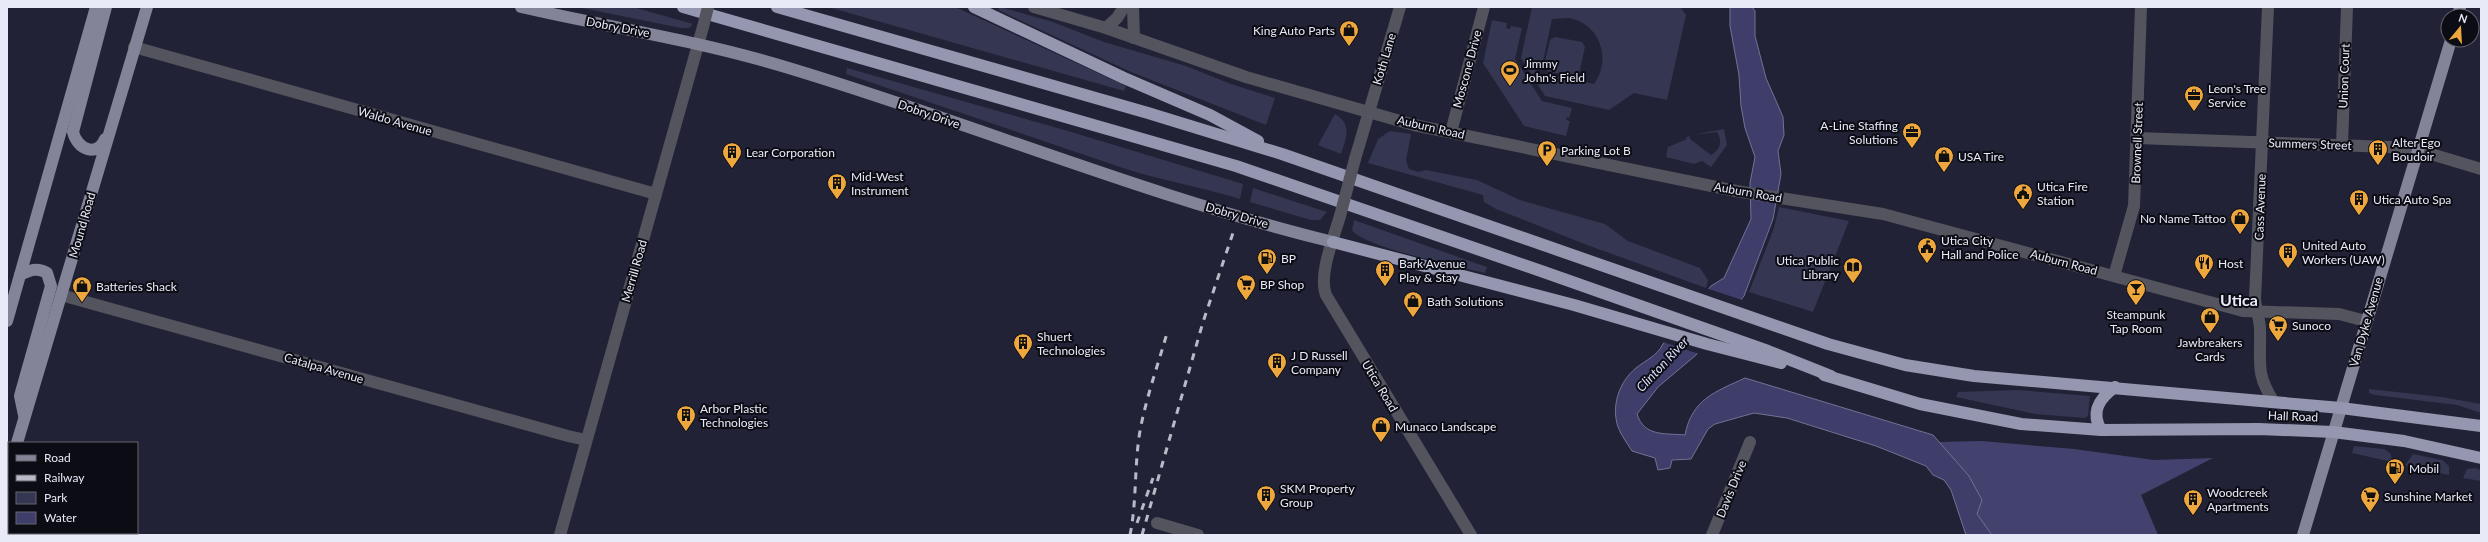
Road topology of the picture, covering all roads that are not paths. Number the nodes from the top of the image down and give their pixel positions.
1 (96, 7) edge
2 (106, 7) edge
3 (147, 7) edge
4 (521, 7) edge
5 (683, 7) edge
6 (708, 7) edge
7 (777, 7) edge
8 (974, 7) edge
9 (1034, 7) edge
10 (1124, 7) edge
11 (1133, 7) edge
12 (1400, 7) edge
13 (1484, 7) edge
14 (2141, 7) edge
15 (2268, 7) edge
16 (2347, 7) edge
17 (1106, 28) junction
18 (1134, 38) junction
19 (698, 44) junction
20 (134, 47) junction
21 (2448, 48) edge
22 (1369, 112) junction
23 (109, 131) junction
24 (1451, 132) junction
25 (2137, 138) junction
26 (2261, 142) junction
27 (2342, 145) junction
28 (2418, 151) junction
29 (1282, 154) junction
30 (2481, 169) edge
31 (656, 194) junction
32 (1333, 242) junction
33 (20, 275) junction
34 (2114, 276) junction
35 (61, 295) junction
36 (2256, 312) junction
37 (7, 321) edge
38 (2366, 321) junction
39 (1831, 376) junction
40 (2115, 387) junction
41 (2274, 402) junction
42 (2341, 408) junction
43 (24, 418) junction
44 (2481, 426) edge
45 (2102, 430) junction
46 (2333, 432) junction
47 (586, 440) junction
48 (17, 442) edge
49 (1750, 442) dead end
50 (2481, 458) edge
51 (1157, 523) dead end
52 (560, 535) edge
53 (1198, 535) edge
54 (1471, 535) edge
55 (1712, 535) edge
56 (2303, 535) edge

1 - 33 main road
2 - 23 main road
3 - 20 main road, Mound Road
4 - 19 main road, Dobry Drive
5 - 39 highway
6 - 19 street, Merrill Road, bridge
7 - 29 highway
8 - 29 highway
9 - 17 street, Auburn Road
10 - 17 street
11 - 18 street
12 - 22 street, Koth Lane
13 - 24 street, Moscone Drive
14 - 25 street, Brownell Street
15 - 26 street, Cass Avenue
16 - 27 street, Union Court
17 - 18 street, Auburn Road
18 - 22 street, Auburn Road
19 - 31 street, Merrill Road
19 - 32 main road, Dobry Drive
20 - 23 main road, Mound Road
20 - 31 street, Waldo Avenue
21 - 28 main road, Van Dyke Avenue
22 - 24 street, Auburn Road
22 - 32 street, Utica Road, bridge
23 - 35 main road, Mound Road
24 - 34 street, Auburn Road
25 - 26 street, Summers Street
25 - 34 street, Brownell Street
26 - 27 street, Summers Street
26 - 36 street, Cass Avenue
27 - 28 street, Summers Street
28 - 30 street, Summers Street
28 - 38 main road, Van Dyke Avenue
29 - 40 highway, Hall Road
31 - 47 street, Merrill Road
32 - 39 highway
32 - 54 street, Utica Road
33 - 37 main road
33 - 43 main road
34 - 36 street, Auburn Road
35 - 43 main road, Mound Road
35 - 47 street, Catalpa Avenue
36 - 38 street, Auburn Road
36 - 41 street, Cass Avenue
38 - 42 main road, Van Dyke Avenue
39 - 45 highway, Hall Road
40 - 41 highway, Hall Road
40 - 45 highway
41 - 42 highway, Hall Road
42 - 44 highway, Hall Road
42 - 46 main road, Van Dyke Avenue
43 - 48 main road, Mound Road
45 - 46 highway, Hall Road
46 - 50 highway, Hall Road
46 - 56 main road, Van Dyke Avenue
47 - 52 street, Merrill Road
49 - 55 street, Davis Drive
51 - 53 street

